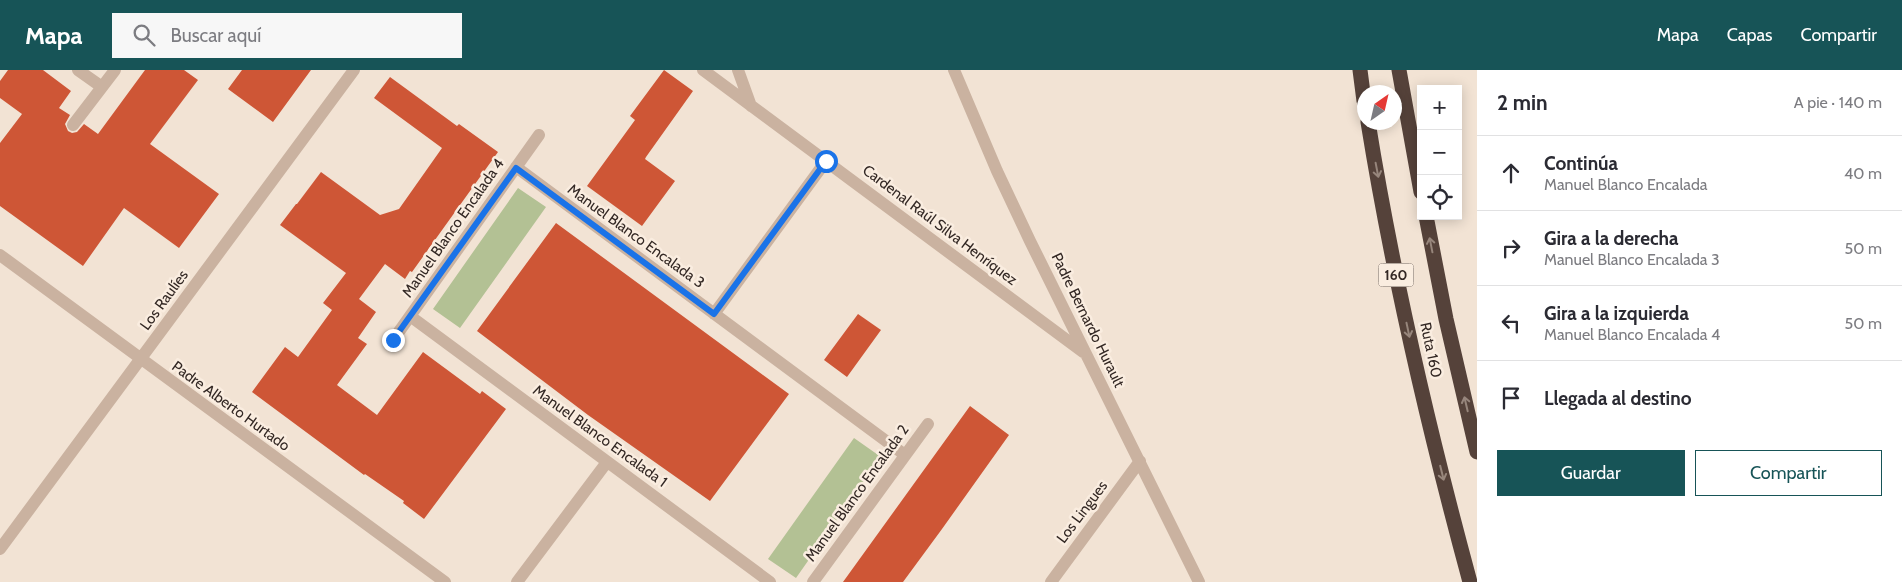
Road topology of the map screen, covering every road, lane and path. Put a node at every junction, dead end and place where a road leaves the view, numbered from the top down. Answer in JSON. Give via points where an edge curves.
{"nodes":[{"id":1,"x":78,"y":70,"type":"edge"},
{"id":2,"x":114,"y":70,"type":"edge"},
{"id":3,"x":354,"y":70,"type":"edge"},
{"id":4,"x":703,"y":70,"type":"edge"},
{"id":5,"x":738,"y":70,"type":"edge"},
{"id":6,"x":954,"y":70,"type":"edge"},
{"id":7,"x":1360,"y":70,"type":"edge"},
{"id":8,"x":1399,"y":70,"type":"edge"},
{"id":9,"x":1362,"y":85,"type":"edge"},
{"id":10,"x":102,"y":87,"type":"junction"},
{"id":11,"x":751,"y":106,"type":"junction"},
{"id":12,"x":73,"y":125,"type":"dead end"},
{"id":13,"x":1369,"y":130,"type":"edge"},
{"id":14,"x":539,"y":135,"type":"dead end"},
{"id":15,"x":826,"y":161,"type":"junction"},
{"id":16,"x":516,"y":168,"type":"junction"},
{"id":17,"x":1418,"y":175,"type":"edge"},
{"id":18,"x":1427,"y":220,"type":"edge"},
{"id":19,"x":0,"y":255,"type":"edge"},
{"id":20,"x":714,"y":314,"type":"junction"},
{"id":21,"x":410,"y":316,"type":"junction"},
{"id":22,"x":393,"y":340,"type":"dead end"},
{"id":23,"x":1086,"y":353,"type":"junction"},
{"id":24,"x":140,"y":359,"type":"junction"},
{"id":25,"x":928,"y":424,"type":"dead end"},
{"id":26,"x":1477,"y":452,"type":"edge"},
{"id":27,"x":905,"y":455,"type":"junction"},
{"id":28,"x":1140,"y":461,"type":"junction"},
{"id":29,"x":607,"y":462,"type":"junction"},
{"id":30,"x":0,"y":548,"type":"edge"},
{"id":31,"x":445,"y":582,"type":"edge"},
{"id":32,"x":517,"y":582,"type":"edge"},
{"id":33,"x":770,"y":582,"type":"edge"},
{"id":34,"x":813,"y":582,"type":"edge"},
{"id":35,"x":1051,"y":582,"type":"edge"},
{"id":36,"x":1199,"y":582,"type":"edge"},
{"id":37,"x":1470,"y":582,"type":"edge"}],
"edges":[{"from":1,"to":10,"type":"street"},
{"from":2,"to":10,"type":"street"},
{"from":3,"to":24,"type":"street","name":"Los Raulíes"},
{"from":4,"to":11,"type":"street","name":"Cardenal Raúl Silva Henríquez"},
{"from":5,"to":11,"type":"street"},
{"from":6,"to":23,"type":"street","name":"Padre Bernardo Hurault","via":[[997,171]]},
{"from":7,"to":9,"type":"highway"},
{"from":8,"to":17,"type":"highway"},
{"from":10,"to":12,"type":"street"},
{"from":11,"to":15,"type":"street","name":"Cardenal Raúl Silva Henríquez"},
{"from":13,"to":37,"type":"highway","name":"Ruta 160","number":"160","one_way":true,"via":[[1397,279]]},
{"from":14,"to":16,"type":"street","name":"Manuel Blanco Encalada 4"},
{"from":15,"to":20,"type":"street"},
{"from":15,"to":23,"type":"street","name":"Cardenal Raúl Silva Henríquez"},
{"from":16,"to":20,"type":"street","name":"Manuel Blanco Encalada 3"},
{"from":16,"to":21,"type":"street","name":"Manuel Blanco Encalada 4"},
{"from":26,"to":18,"type":"highway","name":"Ruta 160","number":"160","one_way":true},
{"from":19,"to":24,"type":"street","name":"Padre Alberto Hurtado"},
{"from":20,"to":27,"type":"street","name":"Manuel Blanco Encalada 3"},
{"from":21,"to":22,"type":"street","name":"Manuel Blanco Encalada 4"},
{"from":21,"to":29,"type":"street","name":"Manuel Blanco Encalada 1"},
{"from":23,"to":28,"type":"street","name":"Padre Bernardo Hurault"},
{"from":24,"to":30,"type":"street","name":"Los Raulíes"},
{"from":24,"to":31,"type":"street","name":"Padre Alberto Hurtado"},
{"from":25,"to":27,"type":"street","name":"Manuel Blanco Encalada 2"},
{"from":27,"to":34,"type":"street","name":"Manuel Blanco Encalada 2"},
{"from":28,"to":35,"type":"street","name":"Los Lingues"},
{"from":28,"to":36,"type":"street","name":"Padre Bernardo Hurault"},
{"from":29,"to":32,"type":"street"},
{"from":29,"to":33,"type":"street","name":"Manuel Blanco Encalada 1"}]}
